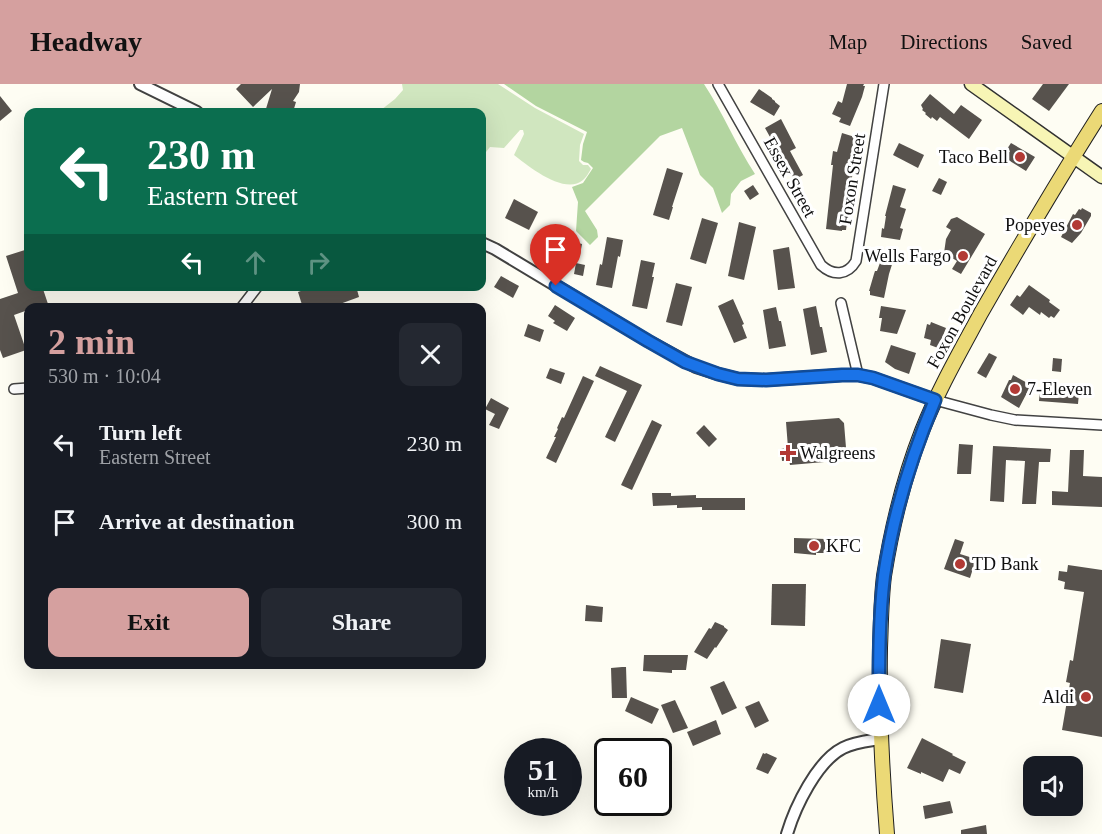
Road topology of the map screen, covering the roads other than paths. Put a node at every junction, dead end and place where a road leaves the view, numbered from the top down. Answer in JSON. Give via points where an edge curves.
{"nodes":[{"id":1,"x":140,"y":84,"type":"edge"},
{"id":2,"x":718,"y":84,"type":"edge"},
{"id":3,"x":884,"y":84,"type":"edge"},
{"id":4,"x":971,"y":84,"type":"edge"},
{"id":5,"x":189,"y":108,"type":"edge"},
{"id":6,"x":1102,"y":111,"type":"edge"},
{"id":7,"x":1073,"y":156,"type":"junction"},
{"id":8,"x":1102,"y":177,"type":"edge"},
{"id":9,"x":486,"y":245,"type":"edge"},
{"id":10,"x":843,"y":272,"type":"joint"},
{"id":11,"x":254,"y":291,"type":"edge"},
{"id":12,"x":245,"y":303,"type":"edge"},
{"id":13,"x":841,"y":303,"type":"dead end"},
{"id":14,"x":858,"y":375,"type":"junction"},
{"id":15,"x":24,"y":388,"type":"edge"},
{"id":16,"x":14,"y":389,"type":"dead end"},
{"id":17,"x":935,"y":400,"type":"junction"},
{"id":18,"x":1102,"y":425,"type":"edge"},
{"id":19,"x":880,"y":739,"type":"junction"},
{"id":20,"x":787,"y":834,"type":"edge"},
{"id":21,"x":887,"y":834,"type":"edge"}],
"edges":[{"from":1,"to":5,"type":"street"},
{"from":2,"to":10,"type":"street","name":"Essex Street","via":[[821,266],[834,273]]},
{"from":3,"to":10,"type":"street","name":"Foxon Street","via":[[856,261]]},
{"from":4,"to":7,"type":"main road"},
{"from":6,"to":7,"type":"main road","name":"Foxon Boulevard"},
{"from":7,"to":8,"type":"main road"},
{"from":7,"to":17,"type":"main road","name":"Foxon Boulevard"},
{"from":9,"to":14,"type":"street","via":[[696,367],[738,379]]},
{"from":11,"to":12,"type":"street"},
{"from":13,"to":14,"type":"street"},
{"from":14,"to":17,"type":"street"},
{"from":15,"to":16,"type":"street"},
{"from":17,"to":18,"type":"street","via":[[1015,420]]},
{"from":17,"to":19,"type":"main road","name":"Foxon Boulevard","via":[[903,490],[888,552],[881,606]]},
{"from":19,"to":20,"type":"street","via":[[842,749],[819,770]]},
{"from":19,"to":21,"type":"main road","name":"Foxon Boulevard"}]}
